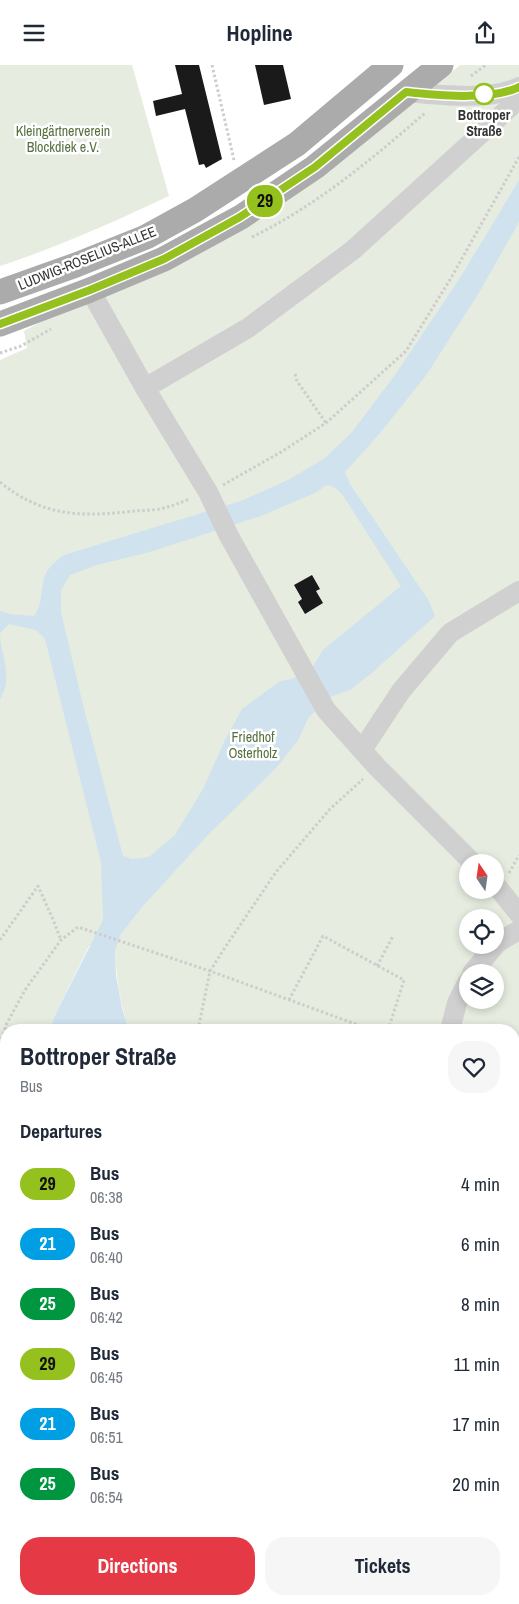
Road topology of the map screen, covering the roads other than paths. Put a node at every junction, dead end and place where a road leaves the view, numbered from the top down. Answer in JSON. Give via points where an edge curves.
{"nodes":[{"id":1,"x":391,"y":65,"type":"edge"},
{"id":2,"x":441,"y":65,"type":"edge"},
{"id":3,"x":519,"y":87,"type":"edge"},
{"id":4,"x":406,"y":92,"type":"junction"},
{"id":5,"x":519,"y":99,"type":"edge"},
{"id":6,"x":90,"y":290,"type":"junction"},
{"id":7,"x":0,"y":292,"type":"edge"},
{"id":8,"x":0,"y":324,"type":"edge"},
{"id":9,"x":145,"y":388,"type":"junction"},
{"id":10,"x":519,"y":591,"type":"edge"},
{"id":11,"x":362,"y":750,"type":"junction"},
{"id":12,"x":464,"y":854,"type":"edge"},
{"id":13,"x":504,"y":895,"type":"edge"},
{"id":14,"x":519,"y":914,"type":"edge"},
{"id":15,"x":519,"y":929,"type":"edge"},
{"id":16,"x":480,"y":964,"type":"edge"},
{"id":17,"x":459,"y":999,"type":"edge"},
{"id":18,"x":452,"y":1024,"type":"edge"}],
"edges":[{"from":1,"to":7,"type":"main road","name":"LUDWIG-ROSELIUS-ALLEE","via":[[297,144],[195,210],[146,237]]},
{"from":2,"to":4,"type":"main road"},
{"from":3,"to":4,"type":"lane","via":[[484,95]]},
{"from":4,"to":6,"type":"main road","via":[[315,167],[240,217],[164,259]]},
{"from":5,"to":9,"type":"lane","via":[[353,250],[248,329]]},
{"from":6,"to":8,"type":"main road"},
{"from":6,"to":9,"type":"lane"},
{"from":9,"to":11,"type":"lane","via":[[211,499],[326,710]]},
{"from":10,"to":11,"type":"lane","via":[[450,633],[401,691]]},
{"from":11,"to":12,"type":"lane"},
{"from":13,"to":14,"type":"lane"},
{"from":15,"to":16,"type":"lane","via":[[497,943]]},
{"from":17,"to":18,"type":"lane"}]}
